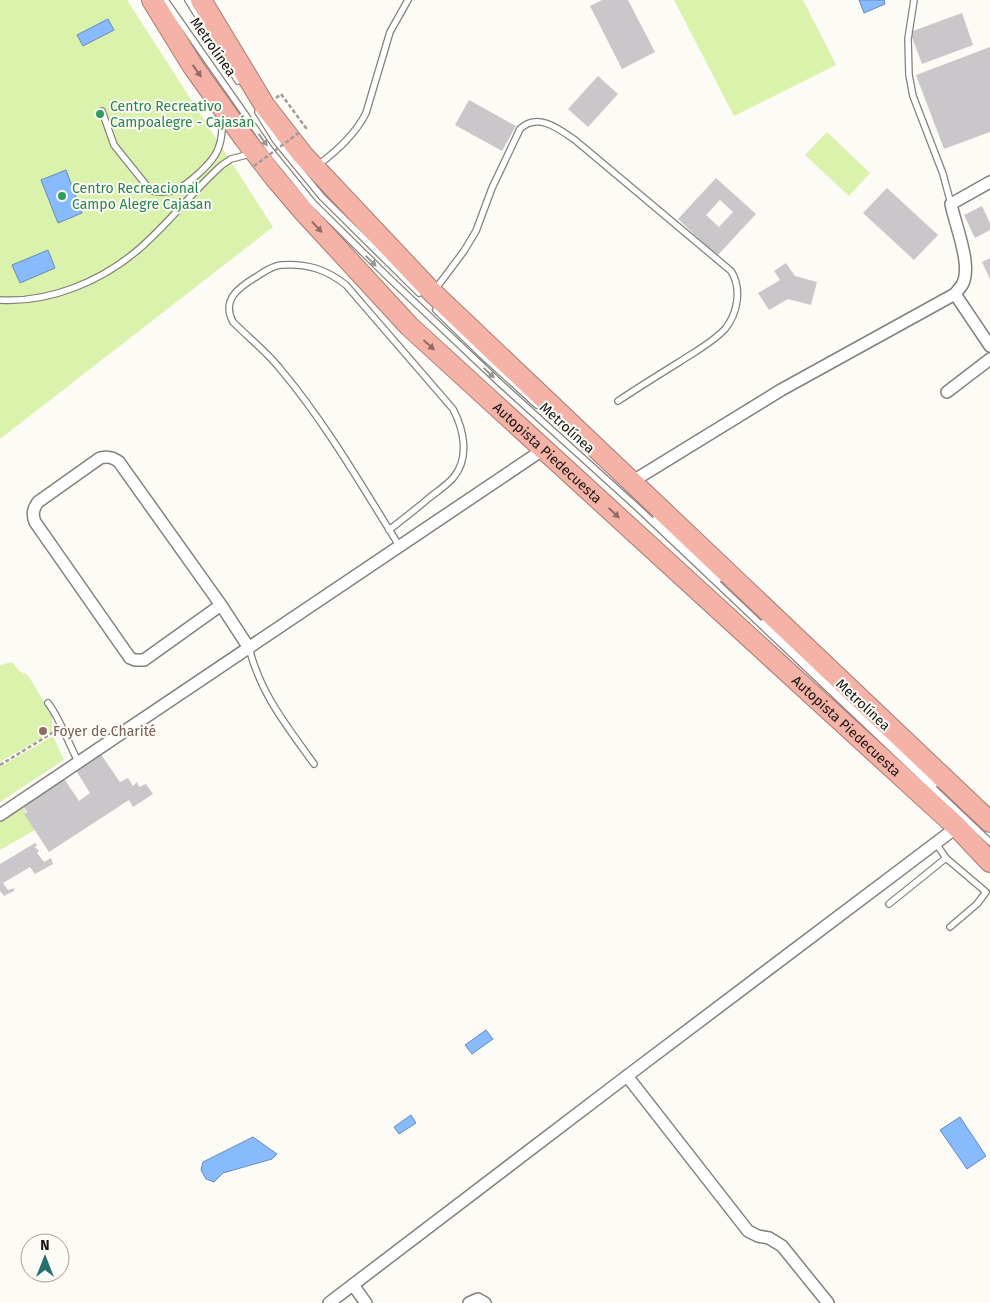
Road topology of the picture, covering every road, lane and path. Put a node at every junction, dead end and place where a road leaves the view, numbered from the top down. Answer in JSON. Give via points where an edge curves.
{"nodes":[{"id":1,"x":152,"y":0,"type":"edge"},
{"id":2,"x":165,"y":0,"type":"edge"},
{"id":3,"x":188,"y":0,"type":"edge"},
{"id":4,"x":201,"y":0,"type":"edge"},
{"id":5,"x":408,"y":0,"type":"edge"},
{"id":6,"x":914,"y":0,"type":"edge"},
{"id":7,"x":240,"y":84,"type":"dead end"},
{"id":8,"x":256,"y":108,"type":"dead end"},
{"id":9,"x":224,"y":110,"type":"junction"},
{"id":10,"x":102,"y":111,"type":"dead end"},
{"id":11,"x":300,"y":132,"type":"dead end"},
{"id":12,"x":255,"y":159,"type":"junction"},
{"id":13,"x":314,"y":168,"type":"junction"},
{"id":14,"x":990,"y":182,"type":"edge"},
{"id":15,"x":951,"y":204,"type":"junction"},
{"id":16,"x":955,"y":294,"type":"junction"},
{"id":17,"x":0,"y":300,"type":"edge"},
{"id":18,"x":431,"y":300,"type":"junction"},
{"id":19,"x":990,"y":346,"type":"edge"},
{"id":20,"x":990,"y":359,"type":"edge"},
{"id":21,"x":947,"y":392,"type":"dead end"},
{"id":22,"x":618,"y":401,"type":"dead end"},
{"id":23,"x":540,"y":408,"type":"dead end"},
{"id":24,"x":544,"y":449,"type":"junction"},
{"id":25,"x":612,"y":474,"type":"dead end"},
{"id":26,"x":633,"y":481,"type":"junction"},
{"id":27,"x":389,"y":530,"type":"junction"},
{"id":28,"x":400,"y":547,"type":"junction"},
{"id":29,"x":221,"y":605,"type":"junction"},
{"id":30,"x":249,"y":648,"type":"junction"},
{"id":31,"x":48,"y":703,"type":"dead end"},
{"id":32,"x":61,"y":726,"type":"junction"},
{"id":33,"x":78,"y":763,"type":"junction"},
{"id":34,"x":314,"y":764,"type":"dead end"},
{"id":35,"x":0,"y":765,"type":"edge"},
{"id":36,"x":0,"y":815,"type":"edge"},
{"id":37,"x":990,"y":822,"type":"edge"},
{"id":38,"x":957,"y":827,"type":"junction"},
{"id":39,"x":990,"y":840,"type":"edge"},
{"id":40,"x":935,"y":842,"type":"junction"},
{"id":41,"x":946,"y":858,"type":"junction"},
{"id":42,"x":990,"y":862,"type":"edge"},
{"id":43,"x":988,"y":894,"type":"edge"},
{"id":44,"x":890,"y":904,"type":"dead end"},
{"id":45,"x":950,"y":927,"type":"dead end"},
{"id":46,"x":627,"y":1076,"type":"junction"},
{"id":47,"x":353,"y":1285,"type":"junction"},
{"id":48,"x":331,"y":1302,"type":"edge"},
{"id":49,"x":366,"y":1303,"type":"edge"},
{"id":50,"x":469,"y":1303,"type":"edge"},
{"id":51,"x":485,"y":1303,"type":"edge"},
{"id":52,"x":828,"y":1303,"type":"edge"}],
"edges":[{"from":1,"to":9,"type":"highway","name":"Autopista Piedecuesta","one_way":true},
{"from":2,"to":39,"type":"lane","name":"Metrolínea","one_way":true,"via":[[270,150],[313,203],[501,384],[638,508]]},
{"from":3,"to":7,"type":"lane","name":"Metrolínea"},
{"from":4,"to":13,"type":"highway","name":"Autopista Piedecuesta","via":[[265,106]]},
{"from":5,"to":13,"type":"lane","via":[[390,32],[362,122],[332,155]]},
{"from":6,"to":15,"type":"lane","via":[[908,39],[909,75],[913,96]]},
{"from":8,"to":18,"type":"lane","name":"Metrolínea","via":[[276,141],[322,197]]},
{"from":9,"to":10,"type":"lane","via":[[215,155],[182,187],[164,193],[151,191],[114,145]]},
{"from":9,"to":12,"type":"highway","name":"Autopista Piedecuesta"},
{"from":11,"to":12,"type":"path","bridge":true},
{"from":12,"to":17,"type":"lane","via":[[231,159],[222,165],[141,248],[110,270],[44,298]]},
{"from":12,"to":24,"type":"highway","name":"Autopista Piedecuesta","one_way":true,"via":[[409,326]]},
{"from":13,"to":18,"type":"highway","name":"Autopista Piedecuesta"},
{"from":14,"to":15,"type":"street"},
{"from":15,"to":16,"type":"street","via":[[966,273]]},
{"from":16,"to":19,"type":"street"},
{"from":16,"to":26,"type":"street","via":[[781,390]]},
{"from":18,"to":22,"type":"lane","via":[[476,231],[520,129],[533,122],[554,125],[736,278],[737,298],[725,328],[709,343]]},
{"from":18,"to":23,"type":"lane","name":"Metrolínea","via":[[482,355]]},
{"from":18,"to":26,"type":"highway","name":"Autopista Piedecuesta"},
{"from":20,"to":21,"type":"street"},
{"from":24,"to":28,"type":"street"},
{"from":24,"to":38,"type":"highway","name":"Autopista Piedecuesta","one_way":true},
{"from":25,"to":39,"type":"lane","name":"Metrolínea"},
{"from":26,"to":37,"type":"highway","name":"Autopista Piedecuesta"},
{"from":27,"to":27,"type":"lane","via":[[453,478],[462,461],[464,435],[461,423],[453,409],[335,276],[302,265],[272,267],[241,286],[232,297],[229,315],[290,381]]},
{"from":27,"to":28,"type":"lane"},
{"from":28,"to":30,"type":"street"},
{"from":29,"to":29,"type":"street","via":[[115,459],[100,458],[38,502],[33,509],[35,522],[130,658],[144,660]]},
{"from":29,"to":30,"type":"street"},
{"from":30,"to":33,"type":"street"},
{"from":30,"to":34,"type":"lane","via":[[260,684],[270,702]]},
{"from":31,"to":32,"type":"lane"},
{"from":32,"to":33,"type":"lane"},
{"from":32,"to":35,"type":"path"},
{"from":33,"to":36,"type":"street"},
{"from":38,"to":40,"type":"street"},
{"from":38,"to":42,"type":"highway","name":"Autopista Piedecuesta"},
{"from":40,"to":41,"type":"lane"},
{"from":40,"to":46,"type":"street"},
{"from":41,"to":43,"type":"lane"},
{"from":41,"to":44,"type":"lane"},
{"from":43,"to":45,"type":"lane"},
{"from":46,"to":47,"type":"street"},
{"from":46,"to":52,"type":"street","via":[[748,1231],[782,1246]]},
{"from":47,"to":48,"type":"street"},
{"from":47,"to":49,"type":"street"},
{"from":50,"to":51,"type":"street","via":[[478,1299]]}]}
